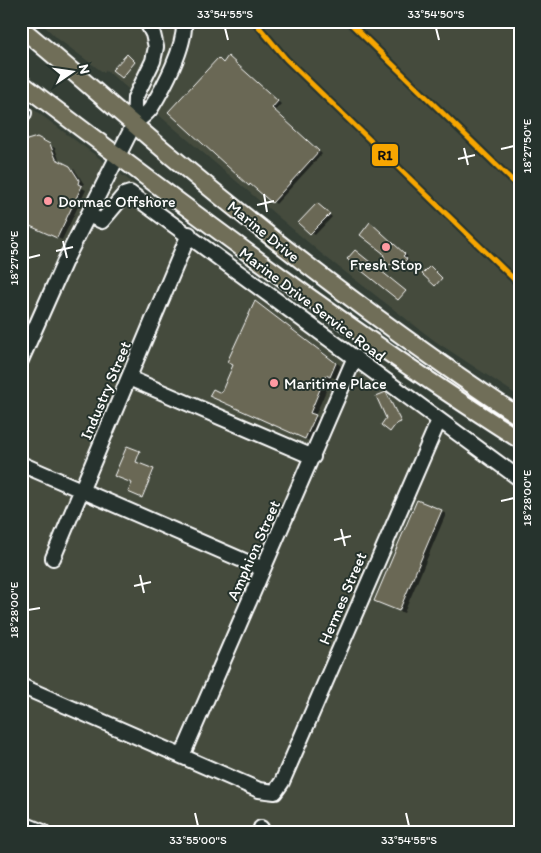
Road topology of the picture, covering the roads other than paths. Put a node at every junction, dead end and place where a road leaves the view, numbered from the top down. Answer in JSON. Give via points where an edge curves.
{"nodes":[{"id":1,"x":146,"y":21,"type":"edge"},
{"id":2,"x":173,"y":21,"type":"edge"},
{"id":3,"x":184,"y":21,"type":"edge"},
{"id":4,"x":21,"y":28,"type":"edge"},
{"id":5,"x":176,"y":59,"type":"junction"},
{"id":6,"x":21,"y":83,"type":"edge"},
{"id":7,"x":134,"y":124,"type":"junction"},
{"id":8,"x":117,"y":155,"type":"junction"},
{"id":9,"x":88,"y":215,"type":"junction"},
{"id":10,"x":189,"y":234,"type":"junction"},
{"id":11,"x":355,"y":358,"type":"junction"},
{"id":12,"x":21,"y":360,"type":"edge"},
{"id":13,"x":129,"y":378,"type":"junction"},
{"id":14,"x":520,"y":417,"type":"edge"},
{"id":15,"x":439,"y":420,"type":"junction"},
{"id":16,"x":520,"y":440,"type":"edge"},
{"id":17,"x":313,"y":457,"type":"junction"},
{"id":18,"x":21,"y":464,"type":"edge"},
{"id":19,"x":520,"y":479,"type":"edge"},
{"id":20,"x":82,"y":490,"type":"junction"},
{"id":21,"x":53,"y":558,"type":"dead end"},
{"id":22,"x":263,"y":569,"type":"junction"},
{"id":23,"x":21,"y":686,"type":"edge"},
{"id":24,"x":182,"y":756,"type":"junction"},
{"id":25,"x":21,"y":823,"type":"edge"},
{"id":26,"x":43,"y":832,"type":"edge"}],
"edges":[{"from":1,"to":7,"type":"street","via":[[155,42],[155,54],[135,98]]},
{"from":2,"to":5,"type":"street"},
{"from":3,"to":5,"type":"street"},
{"from":4,"to":7,"type":"main road","name":"Marine Drive"},
{"from":5,"to":7,"type":"street","via":[[150,110]]},
{"from":6,"to":8,"type":"main road","name":"Marine Drive"},
{"from":7,"to":8,"type":"street"},
{"from":7,"to":14,"type":"main road","name":"Marine Drive","via":[[285,248],[407,340]]},
{"from":8,"to":9,"type":"street"},
{"from":8,"to":16,"type":"main road","name":"Marine Drive","via":[[288,282],[462,404]]},
{"from":9,"to":10,"type":"street","name":"Marine Drive Service Road","via":[[102,221],[124,195],[130,193]]},
{"from":9,"to":12,"type":"street"},
{"from":10,"to":11,"type":"street","name":"Marine Drive Service Road"},
{"from":10,"to":13,"type":"street","name":"Industry Street"},
{"from":11,"to":15,"type":"street","name":"Marine Drive Service Road"},
{"from":11,"to":17,"type":"street","name":"Amphion Street"},
{"from":13,"to":17,"type":"street"},
{"from":13,"to":20,"type":"street","name":"Industry Street"},
{"from":15,"to":19,"type":"street","name":"Marine Drive Service Road"},
{"from":15,"to":24,"type":"street","name":"Hermes Street","via":[[277,790],[267,793]]},
{"from":17,"to":22,"type":"street","name":"Amphion Street"},
{"from":18,"to":20,"type":"street"},
{"from":20,"to":21,"type":"street","name":"Industry Street"},
{"from":20,"to":22,"type":"street"},
{"from":22,"to":24,"type":"street","name":"Amphion Street"},
{"from":23,"to":24,"type":"street"},
{"from":25,"to":26,"type":"street"}]}
